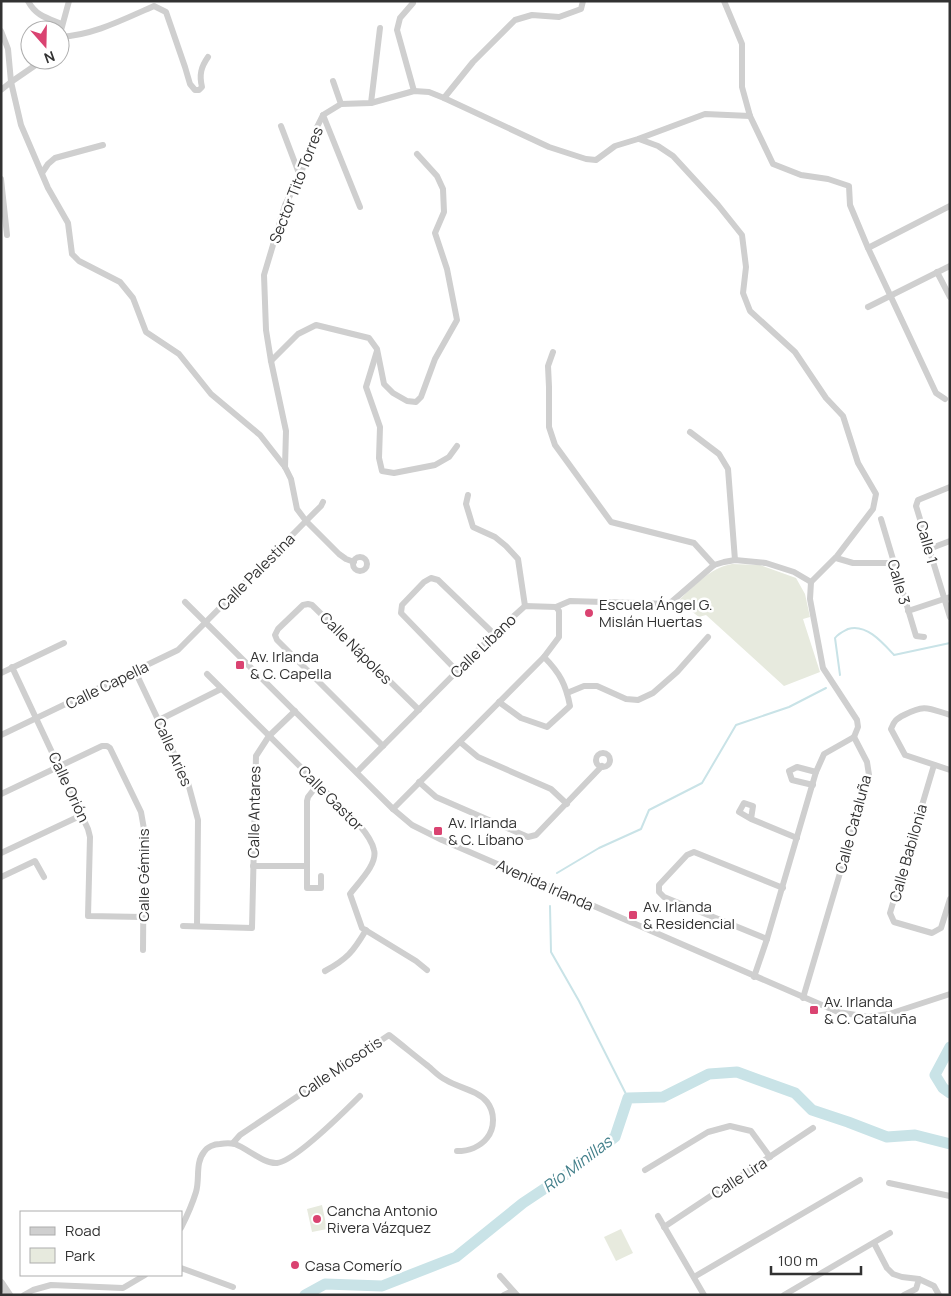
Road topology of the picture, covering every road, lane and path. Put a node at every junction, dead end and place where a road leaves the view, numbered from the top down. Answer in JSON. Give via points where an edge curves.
{"nodes":[{"id":1,"x":28,"y":1,"type":"edge"},
{"id":2,"x":69,"y":1,"type":"edge"},
{"id":3,"x":584,"y":1,"type":"edge"},
{"id":4,"x":724,"y":1,"type":"edge"},
{"id":5,"x":413,"y":3,"type":"dead end"},
{"id":6,"x":52,"y":20,"type":"edge"},
{"id":7,"x":63,"y":20,"type":"edge"},
{"id":8,"x":380,"y":28,"type":"dead end"},
{"id":9,"x":1,"y":31,"type":"edge"},
{"id":10,"x":70,"y":36,"type":"edge"},
{"id":11,"x":208,"y":57,"type":"dead end"},
{"id":12,"x":28,"y":70,"type":"edge"},
{"id":13,"x":333,"y":81,"type":"dead end"},
{"id":14,"x":11,"y":82,"type":"junction"},
{"id":15,"x":1,"y":90,"type":"edge"},
{"id":16,"x":414,"y":91,"type":"junction"},
{"id":17,"x":444,"y":98,"type":"junction"},
{"id":18,"x":372,"y":103,"type":"junction"},
{"id":19,"x":342,"y":104,"type":"junction"},
{"id":20,"x":324,"y":115,"type":"junction"},
{"id":21,"x":750,"y":116,"type":"junction"},
{"id":22,"x":281,"y":126,"type":"dead end"},
{"id":23,"x":638,"y":139,"type":"junction"},
{"id":24,"x":104,"y":145,"type":"dead end"},
{"id":25,"x":417,"y":154,"type":"dead end"},
{"id":26,"x":42,"y":172,"type":"junction"},
{"id":27,"x":300,"y":176,"type":"junction"},
{"id":28,"x":1,"y":179,"type":"edge"},
{"id":29,"x":950,"y":206,"type":"edge"},
{"id":30,"x":360,"y":207,"type":"dead end"},
{"id":31,"x":7,"y":235,"type":"dead end"},
{"id":32,"x":868,"y":248,"type":"junction"},
{"id":33,"x":950,"y":266,"type":"edge"},
{"id":34,"x":937,"y":272,"type":"junction"},
{"id":35,"x":890,"y":296,"type":"junction"},
{"id":36,"x":950,"y":297,"type":"edge"},
{"id":37,"x":868,"y":307,"type":"dead end"},
{"id":38,"x":377,"y":349,"type":"junction"},
{"id":39,"x":553,"y":352,"type":"dead end"},
{"id":40,"x":270,"y":361,"type":"junction"},
{"id":41,"x":945,"y":399,"type":"dead end"},
{"id":42,"x":690,"y":432,"type":"dead end"},
{"id":43,"x":457,"y":446,"type":"dead end"},
{"id":44,"x":286,"y":467,"type":"junction"},
{"id":45,"x":950,"y":487,"type":"edge"},
{"id":46,"x":468,"y":495,"type":"dead end"},
{"id":47,"x":323,"y":502,"type":"dead end"},
{"id":48,"x":880,"y":519,"type":"dead end"},
{"id":49,"x":306,"y":521,"type":"junction"},
{"id":50,"x":950,"y":541,"type":"edge"},
{"id":51,"x":929,"y":549,"type":"junction"},
{"id":52,"x":836,"y":558,"type":"junction"},
{"id":53,"x":735,"y":560,"type":"junction"},
{"id":54,"x":354,"y":562,"type":"dead end"},
{"id":55,"x":893,"y":563,"type":"junction"},
{"id":56,"x":714,"y":564,"type":"junction"},
{"id":57,"x":811,"y":582,"type":"junction"},
{"id":58,"x":947,"y":598,"type":"edge"},
{"id":59,"x":185,"y":602,"type":"dead end"},
{"id":60,"x":524,"y":606,"type":"junction"},
{"id":61,"x":556,"y":607,"type":"junction"},
{"id":62,"x":908,"y":611,"type":"junction"},
{"id":63,"x":950,"y":618,"type":"edge"},
{"id":64,"x":206,"y":623,"type":"junction"},
{"id":65,"x":494,"y":634,"type":"junction"},
{"id":66,"x":708,"y":637,"type":"dead end"},
{"id":67,"x":924,"y":637,"type":"dead end"},
{"id":68,"x":64,"y":643,"type":"dead end"},
{"id":69,"x":544,"y":657,"type":"junction"},
{"id":70,"x":12,"y":667,"type":"junction"},
{"id":71,"x":458,"y":671,"type":"junction"},
{"id":72,"x":135,"y":672,"type":"junction"},
{"id":73,"x":1,"y":673,"type":"edge"},
{"id":74,"x":207,"y":674,"type":"dead end"},
{"id":75,"x":221,"y":689,"type":"junction"},
{"id":76,"x":568,"y":692,"type":"junction"},
{"id":77,"x":499,"y":702,"type":"junction"},
{"id":78,"x":419,"y":710,"type":"junction"},
{"id":79,"x":295,"y":711,"type":"junction"},
{"id":80,"x":950,"y":715,"type":"edge"},
{"id":81,"x":36,"y":718,"type":"junction"},
{"id":82,"x":159,"y":720,"type":"junction"},
{"id":83,"x":1,"y":735,"type":"edge"},
{"id":84,"x":269,"y":736,"type":"junction"},
{"id":85,"x":854,"y":737,"type":"junction"},
{"id":86,"x":460,"y":742,"type":"junction"},
{"id":87,"x":383,"y":746,"type":"junction"},
{"id":88,"x":934,"y":765,"type":"junction"},
{"id":89,"x":59,"y":766,"type":"junction"},
{"id":90,"x":602,"y":766,"type":"dead end"},
{"id":91,"x":950,"y":770,"type":"edge"},
{"id":92,"x":357,"y":772,"type":"junction"},
{"id":93,"x":816,"y":772,"type":"junction"},
{"id":94,"x":419,"y":782,"type":"junction"},
{"id":95,"x":318,"y":784,"type":"junction"},
{"id":96,"x":813,"y":785,"type":"junction"},
{"id":97,"x":1,"y":794,"type":"edge"},
{"id":98,"x":567,"y":804,"type":"junction"},
{"id":99,"x":393,"y":808,"type":"junction"},
{"id":100,"x":82,"y":815,"type":"junction"},
{"id":101,"x":751,"y":819,"type":"dead end"},
{"id":102,"x":797,"y":838,"type":"junction"},
{"id":103,"x":1,"y":854,"type":"edge"},
{"id":104,"x":253,"y":866,"type":"junction"},
{"id":105,"x":306,"y":866,"type":"junction"},
{"id":106,"x":2,"y":874,"type":"edge"},
{"id":107,"x":321,"y":876,"type":"dead end"},
{"id":108,"x":44,"y":877,"type":"dead end"},
{"id":109,"x":782,"y":888,"type":"junction"},
{"id":110,"x":950,"y":899,"type":"edge"},
{"id":111,"x":143,"y":917,"type":"junction"},
{"id":112,"x":183,"y":926,"type":"dead end"},
{"id":113,"x":197,"y":926,"type":"junction"},
{"id":114,"x":366,"y":930,"type":"junction"},
{"id":115,"x":767,"y":939,"type":"junction"},
{"id":116,"x":143,"y":950,"type":"dead end"},
{"id":117,"x":427,"y":970,"type":"dead end"},
{"id":118,"x":325,"y":971,"type":"dead end"},
{"id":119,"x":754,"y":976,"type":"junction"},
{"id":120,"x":950,"y":994,"type":"edge"},
{"id":121,"x":803,"y":998,"type":"junction"},
{"id":122,"x":360,"y":1096,"type":"dead end"},
{"id":123,"x":813,"y":1128,"type":"dead end"},
{"id":124,"x":234,"y":1143,"type":"junction"},
{"id":125,"x":456,"y":1151,"type":"dead end"},
{"id":126,"x":770,"y":1157,"type":"junction"},
{"id":127,"x":645,"y":1170,"type":"dead end"},
{"id":128,"x":860,"y":1180,"type":"dead end"},
{"id":129,"x":889,"y":1183,"type":"dead end"},
{"id":130,"x":950,"y":1196,"type":"edge"},
{"id":131,"x":658,"y":1216,"type":"dead end"},
{"id":132,"x":182,"y":1226,"type":"edge"},
{"id":133,"x":664,"y":1227,"type":"junction"},
{"id":134,"x":890,"y":1234,"type":"dead end"},
{"id":135,"x":874,"y":1243,"type":"junction"},
{"id":136,"x":182,"y":1268,"type":"edge"},
{"id":137,"x":143,"y":1276,"type":"edge"},
{"id":138,"x":500,"y":1276,"type":"dead end"},
{"id":139,"x":694,"y":1277,"type":"junction"},
{"id":140,"x":919,"y":1279,"type":"junction"},
{"id":141,"x":1,"y":1283,"type":"edge"},
{"id":142,"x":233,"y":1287,"type":"dead end"},
{"id":143,"x":514,"y":1293,"type":"edge"},
{"id":144,"x":9,"y":1295,"type":"edge"},
{"id":145,"x":24,"y":1295,"type":"edge"},
{"id":146,"x":504,"y":1295,"type":"edge"},
{"id":147,"x":704,"y":1295,"type":"edge"},
{"id":148,"x":784,"y":1295,"type":"edge"},
{"id":149,"x":904,"y":1295,"type":"edge"},
{"id":150,"x":939,"y":1295,"type":"edge"}],
"edges":[{"from":1,"to":6,"type":"street","via":[[32,9]]},
{"from":2,"to":7,"type":"street"},
{"from":3,"to":17,"type":"street","via":[[581,10],[559,17],[532,15],[514,20]]},
{"from":4,"to":21,"type":"street","via":[[742,44],[742,87]]},
{"from":5,"to":16,"type":"street","via":[[400,18],[397,30]]},
{"from":8,"to":18,"type":"street"},
{"from":9,"to":14,"type":"street","via":[[8,49]]},
{"from":10,"to":11,"type":"street","via":[[110,26],[154,6],[166,12],[190,84],[195,90],[202,87],[200,73]]},
{"from":12,"to":14,"type":"street"},
{"from":13,"to":19,"type":"street"},
{"from":14,"to":15,"type":"street"},
{"from":14,"to":26,"type":"street","via":[[21,125]]},
{"from":16,"to":17,"type":"street","name":"Sector Tito Torres"},
{"from":16,"to":18,"type":"street","name":"Sector Tito Torres"},
{"from":17,"to":23,"type":"street","name":"Sector Tito Torres","via":[[549,147],[586,159],[596,160],[615,146]]},
{"from":18,"to":19,"type":"street","name":"Sector Tito Torres"},
{"from":19,"to":20,"type":"street","name":"Sector Tito Torres"},
{"from":20,"to":27,"type":"street","name":"Sector Tito Torres"},
{"from":20,"to":30,"type":"street"},
{"from":21,"to":23,"type":"street","name":"Sector Tito Torres","via":[[705,114]]},
{"from":21,"to":32,"type":"street","via":[[773,164],[801,175],[849,186],[850,205]]},
{"from":22,"to":27,"type":"street"},
{"from":23,"to":52,"type":"street","via":[[673,156],[742,235],[746,267],[743,293],[750,311],[795,352],[826,398],[843,416],[858,463],[876,494],[873,509]]},
{"from":24,"to":26,"type":"street","via":[[55,158]]},
{"from":25,"to":38,"type":"street","via":[[443,189],[444,212],[435,234],[457,320],[416,402],[392,394],[384,384]]},
{"from":26,"to":44,"type":"street","via":[[68,223],[72,254],[79,261],[120,282],[133,298],[146,332],[179,354],[211,394],[260,435]]},
{"from":27,"to":40,"type":"street","name":"Sector Tito Torres","via":[[285,205],[264,274]]},
{"from":28,"to":31,"type":"street"},
{"from":29,"to":32,"type":"street"},
{"from":32,"to":35,"type":"street"},
{"from":33,"to":34,"type":"street"},
{"from":34,"to":35,"type":"street"},
{"from":34,"to":36,"type":"street"},
{"from":35,"to":37,"type":"street"},
{"from":35,"to":41,"type":"street","via":[[936,393]]},
{"from":38,"to":40,"type":"street","via":[[369,338],[316,325],[298,334]]},
{"from":38,"to":43,"type":"street","via":[[366,386],[380,427],[382,471],[394,473],[435,464],[449,457]]},
{"from":39,"to":56,"type":"street","via":[[548,366],[549,427],[555,445],[611,522],[694,544]]},
{"from":40,"to":44,"type":"street","name":"Sector Tito Torres","via":[[286,431]]},
{"from":42,"to":53,"type":"street","via":[[719,454],[728,469]]},
{"from":44,"to":49,"type":"street","via":[[297,509]]},
{"from":45,"to":51,"type":"street","name":"Calle 1","via":[[918,500],[916,506]]},
{"from":46,"to":60,"type":"street","via":[[466,504],[473,527],[495,537],[518,559]]},
{"from":47,"to":49,"type":"street","name":"Calle Palestina"},
{"from":48,"to":55,"type":"street","name":"Calle 3"},
{"from":49,"to":54,"type":"street","via":[[339,554]]},
{"from":49,"to":64,"type":"street","name":"Calle Palestina"},
{"from":50,"to":51,"type":"street"},
{"from":51,"to":58,"type":"street","name":"Calle 1"},
{"from":52,"to":55,"type":"street","via":[[853,563]]},
{"from":52,"to":57,"type":"street"},
{"from":53,"to":56,"type":"street"},
{"from":53,"to":57,"type":"street","via":[[766,563],[794,572]]},
{"from":55,"to":62,"type":"street","name":"Calle 3"},
{"from":56,"to":61,"type":"street","name":"Calle Líbano","via":[[669,604],[570,601]]},
{"from":57,"to":85,"type":"street","via":[[810,599],[823,668],[857,720]]},
{"from":58,"to":62,"type":"street"},
{"from":58,"to":63,"type":"street","name":"Calle 1"},
{"from":59,"to":64,"type":"street","name":"Avenida Irlanda"},
{"from":60,"to":61,"type":"street","name":"Calle Líbano"},
{"from":60,"to":65,"type":"street","name":"Calle Líbano"},
{"from":61,"to":69,"type":"street","via":[[560,611],[558,637]]},
{"from":62,"to":67,"type":"street","name":"Calle 3","via":[[916,636]]},
{"from":64,"to":72,"type":"street","name":"Calle Capella","via":[[178,650]]},
{"from":64,"to":79,"type":"street","name":"Avenida Irlanda"},
{"from":65,"to":71,"type":"street","name":"Calle Líbano"},
{"from":65,"to":71,"type":"street","via":[[438,580],[431,578],[424,582],[402,605],[401,613]]},
{"from":66,"to":76,"type":"street","via":[[677,672],[653,693],[638,700],[597,686],[584,686]]},
{"from":68,"to":70,"type":"street"},
{"from":69,"to":76,"type":"street","via":[[556,669]]},
{"from":69,"to":77,"type":"street"},
{"from":70,"to":73,"type":"street"},
{"from":70,"to":81,"type":"street","name":"Calle Orión"},
{"from":71,"to":78,"type":"street","name":"Calle Líbano"},
{"from":72,"to":81,"type":"street","name":"Calle Capella"},
{"from":72,"to":82,"type":"street","name":"Calle Aries"},
{"from":74,"to":75,"type":"street","name":"Calle Gastor"},
{"from":75,"to":82,"type":"street"},
{"from":75,"to":84,"type":"street","name":"Calle Gastor"},
{"from":76,"to":77,"type":"street","via":[[570,706],[547,727],[520,718]]},
{"from":77,"to":86,"type":"street"},
{"from":78,"to":87,"type":"street","name":"Calle Líbano"},
{"from":78,"to":87,"type":"street","name":"Calle Nápoles","via":[[312,605],[302,605],[284,623],[275,635],[277,640]]},
{"from":79,"to":84,"type":"street","name":"Calle Antares"},
{"from":79,"to":92,"type":"street","name":"Avenida Irlanda"},
{"from":80,"to":88,"type":"street","via":[[924,707],[915,709],[895,720],[891,729],[905,755]]},
{"from":81,"to":83,"type":"street","name":"Calle Capella"},
{"from":81,"to":89,"type":"street","name":"Calle Orión"},
{"from":82,"to":113,"type":"street","name":"Calle Aries","via":[[188,783],[198,820]]},
{"from":84,"to":95,"type":"street","name":"Calle Gastor"},
{"from":84,"to":104,"type":"street","name":"Calle Antares","via":[[256,756]]},
{"from":85,"to":93,"type":"street","via":[[824,754]]},
{"from":85,"to":121,"type":"street","name":"Calle Cataluña","via":[[867,762],[869,775]]},
{"from":86,"to":94,"type":"street"},
{"from":86,"to":98,"type":"street","via":[[478,757],[551,789]]},
{"from":87,"to":92,"type":"street","name":"Calle Líbano"},
{"from":88,"to":91,"type":"street"},
{"from":88,"to":110,"type":"street","name":"Calle Babilonia","via":[[890,914],[894,922],[932,933],[941,928]]},
{"from":89,"to":97,"type":"street","name":"Calle Géminis"},
{"from":89,"to":100,"type":"street","name":"Calle Orión"},
{"from":89,"to":111,"type":"street","name":"Calle Géminis","via":[[102,746],[110,748],[141,812],[144,829]]},
{"from":90,"to":98,"type":"street"},
{"from":92,"to":99,"type":"street","name":"Avenida Irlanda"},
{"from":93,"to":96,"type":"street"},
{"from":93,"to":96,"type":"street","via":[[797,767],[790,771],[792,780]]},
{"from":94,"to":98,"type":"street","via":[[436,797],[528,837],[536,835]]},
{"from":94,"to":99,"type":"street"},
{"from":95,"to":105,"type":"street","via":[[307,801]]},
{"from":95,"to":114,"type":"street","name":"Calle Gastor","via":[[360,826],[375,851],[373,862],[350,894],[362,928]]},
{"from":96,"to":102,"type":"street"},
{"from":99,"to":119,"type":"street","name":"Avenida Irlanda","via":[[412,824],[442,840]]},
{"from":100,"to":103,"type":"street"},
{"from":100,"to":111,"type":"street","name":"Calle Orión","via":[[90,837],[88,916]]},
{"from":101,"to":102,"type":"street"},
{"from":102,"to":109,"type":"street"},
{"from":104,"to":105,"type":"street"},
{"from":104,"to":113,"type":"street","name":"Calle Antares","via":[[252,928]]},
{"from":105,"to":107,"type":"street","via":[[307,888],[321,888]]},
{"from":106,"to":108,"type":"street","via":[[35,861]]},
{"from":109,"to":115,"type":"street"},
{"from":109,"to":115,"type":"street","via":[[694,852],[687,855],[659,885],[659,892],[664,897]]},
{"from":111,"to":116,"type":"street","name":"Calle Géminis"},
{"from":112,"to":113,"type":"street"},
{"from":114,"to":117,"type":"street"},
{"from":114,"to":118,"type":"street","via":[[348,956]]},
{"from":115,"to":119,"type":"street"},
{"from":119,"to":121,"type":"street","name":"Avenida Irlanda"},
{"from":120,"to":121,"type":"street","name":"Avenida Irlanda","via":[[888,1014],[868,1017],[838,1012]]},
{"from":122,"to":124,"type":"street","via":[[323,1131],[281,1162],[269,1162]]},
{"from":123,"to":126,"type":"street","name":"Calle Lira"},
{"from":124,"to":125,"type":"street","name":"Calle Miosotis","via":[[240,1135],[389,1034],[446,1081],[487,1102],[494,1124],[492,1131],[483,1143],[472,1149]]},
{"from":124,"to":132,"type":"street","via":[[215,1144],[204,1151],[199,1161],[197,1191]]},
{"from":126,"to":127,"type":"street","via":[[751,1130],[730,1126],[708,1132]]},
{"from":126,"to":133,"type":"street","name":"Calle Lira"},
{"from":128,"to":139,"type":"street"},
{"from":129,"to":130,"type":"street"},
{"from":131,"to":133,"type":"street"},
{"from":133,"to":139,"type":"street"},
{"from":134,"to":135,"type":"street"},
{"from":135,"to":140,"type":"street","via":[[893,1274]]},
{"from":135,"to":148,"type":"street"},
{"from":136,"to":142,"type":"street"},
{"from":137,"to":145,"type":"street","via":[[123,1288],[51,1286]]},
{"from":138,"to":143,"type":"street"},
{"from":139,"to":147,"type":"street"},
{"from":140,"to":149,"type":"street","via":[[916,1288]]},
{"from":140,"to":150,"type":"street","via":[[934,1286]]},
{"from":141,"to":144,"type":"street"},
{"from":143,"to":146,"type":"street"}]}
